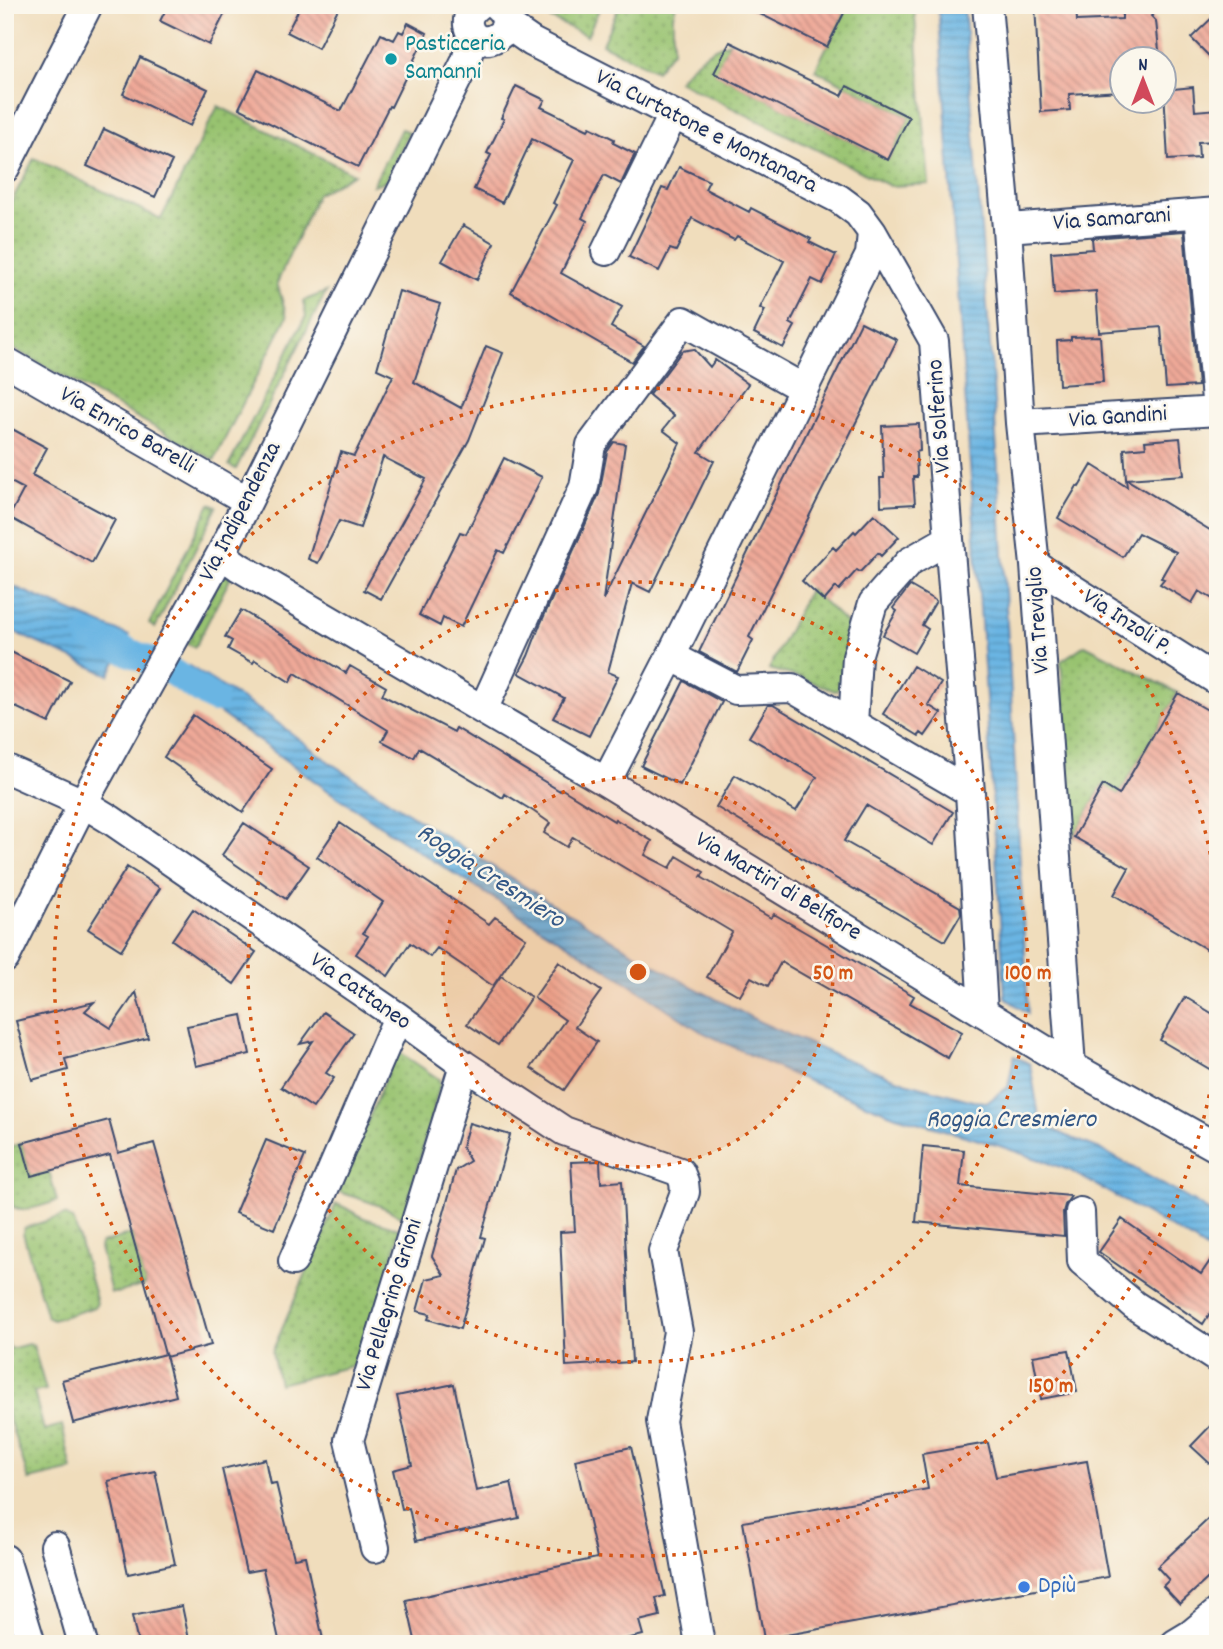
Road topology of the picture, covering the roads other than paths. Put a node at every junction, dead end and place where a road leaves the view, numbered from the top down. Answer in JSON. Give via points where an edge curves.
{"nodes":[{"id":1,"x":88,"y":5,"type":"edge"},
{"id":2,"x":987,"y":5,"type":"edge"},
{"id":3,"x":483,"y":20,"type":"edge"},
{"id":4,"x":673,"y":115,"type":"junction"},
{"id":5,"x":5,"y":168,"type":"edge"},
{"id":6,"x":1208,"y":213,"type":"edge"},
{"id":7,"x":1007,"y":228,"type":"junction"},
{"id":8,"x":872,"y":232,"type":"junction"},
{"id":9,"x":606,"y":251,"type":"dead end"},
{"id":10,"x":5,"y":361,"type":"edge"},
{"id":11,"x":804,"y":389,"type":"junction"},
{"id":12,"x":1217,"y":411,"type":"edge"},
{"id":13,"x":1020,"y":424,"type":"junction"},
{"id":14,"x":248,"y":501,"type":"junction"},
{"id":15,"x":949,"y":539,"type":"junction"},
{"id":16,"x":221,"y":554,"type":"junction"},
{"id":17,"x":1035,"y":565,"type":"junction"},
{"id":18,"x":671,"y":656,"type":"junction"},
{"id":19,"x":1218,"y":681,"type":"edge"},
{"id":20,"x":483,"y":710,"type":"junction"},
{"id":21,"x":853,"y":724,"type":"junction"},
{"id":22,"x":5,"y":768,"type":"edge"},
{"id":23,"x":606,"y":782,"type":"junction"},
{"id":24,"x":970,"y":792,"type":"junction"},
{"id":25,"x":83,"y":803,"type":"junction"},
{"id":26,"x":5,"y":958,"type":"edge"},
{"id":27,"x":983,"y":1012,"type":"junction"},
{"id":28,"x":398,"y":1017,"type":"junction"},
{"id":29,"x":464,"y":1065,"type":"junction"},
{"id":30,"x":1070,"y":1066,"type":"junction"},
{"id":31,"x":1218,"y":1148,"type":"edge"},
{"id":32,"x":1080,"y":1212,"type":"dead end"},
{"id":33,"x":293,"y":1261,"type":"dead end"},
{"id":34,"x":1218,"y":1359,"type":"edge"},
{"id":35,"x":55,"y":1546,"type":"dead end"},
{"id":36,"x":375,"y":1548,"type":"dead end"},
{"id":37,"x":5,"y":1559,"type":"edge"},
{"id":38,"x":1218,"y":1612,"type":"edge"},
{"id":39,"x":1183,"y":1641,"type":"edge"},
{"id":40,"x":31,"y":1644,"type":"edge"},
{"id":41,"x":83,"y":1644,"type":"edge"},
{"id":42,"x":700,"y":1644,"type":"edge"}],
"edges":[{"from":1,"to":5,"type":"street"},
{"from":2,"to":7,"type":"street","name":"Via Treviglio"},
{"from":3,"to":4,"type":"street","name":"Via Curtatone e Montanara"},
{"from":3,"to":14,"type":"street","name":"Via Indipendenza"},
{"from":4,"to":8,"type":"street","name":"Via Curtatone e Montanara","via":[[839,199],[858,213]]},
{"from":4,"to":9,"type":"street"},
{"from":6,"to":7,"type":"street","name":"Via Samarani"},
{"from":6,"to":12,"type":"street","name":"Via Gandini"},
{"from":7,"to":13,"type":"street","name":"Via Treviglio"},
{"from":8,"to":11,"type":"street","via":[[870,255]]},
{"from":8,"to":15,"type":"street","name":"Via Solferino","via":[[934,341]]},
{"from":10,"to":14,"type":"street","name":"Via Enrico Barelli"},
{"from":11,"to":18,"type":"street"},
{"from":11,"to":20,"type":"street","via":[[683,321],[591,445],[584,487]]},
{"from":12,"to":13,"type":"street","name":"Via Gandini"},
{"from":13,"to":17,"type":"street","name":"Via Treviglio"},
{"from":14,"to":16,"type":"street","name":"Via Indipendenza"},
{"from":15,"to":21,"type":"street","via":[[909,562],[873,603],[857,657]]},
{"from":15,"to":24,"type":"street","name":"Via Solferino"},
{"from":16,"to":20,"type":"street","name":"Via Martiri di Belfiore"},
{"from":16,"to":25,"type":"street","name":"Via Indipendenza"},
{"from":17,"to":19,"type":"street","name":"Via Inzoli P."},
{"from":17,"to":30,"type":"street","name":"Via Treviglio"},
{"from":18,"to":21,"type":"street","via":[[736,690],[792,688]]},
{"from":18,"to":23,"type":"street"},
{"from":20,"to":23,"type":"street","name":"Via Martiri di Belfiore"},
{"from":21,"to":24,"type":"street"},
{"from":22,"to":25,"type":"street","name":"Via Cattaneo"},
{"from":23,"to":27,"type":"street","name":"Via Martiri di Belfiore"},
{"from":24,"to":27,"type":"street","name":"Via Solferino"},
{"from":25,"to":26,"type":"street","name":"Via Indipendenza"},
{"from":25,"to":28,"type":"street","name":"Via Cattaneo"},
{"from":27,"to":30,"type":"street","name":"Via Martiri di Belfiore"},
{"from":28,"to":29,"type":"street","name":"Via Cattaneo"},
{"from":28,"to":33,"type":"street"},
{"from":29,"to":36,"type":"street","name":"Via Pellegrino Grioni","via":[[349,1440]]},
{"from":29,"to":42,"type":"street","name":"Via Cattaneo","via":[[564,1131],[680,1172],[685,1192],[663,1251],[678,1332],[661,1421]]},
{"from":30,"to":31,"type":"street"},
{"from":32,"to":34,"type":"street","via":[[1082,1261],[1134,1305]]},
{"from":35,"to":41,"type":"street"},
{"from":37,"to":40,"type":"street"},
{"from":38,"to":39,"type":"street"}]}
